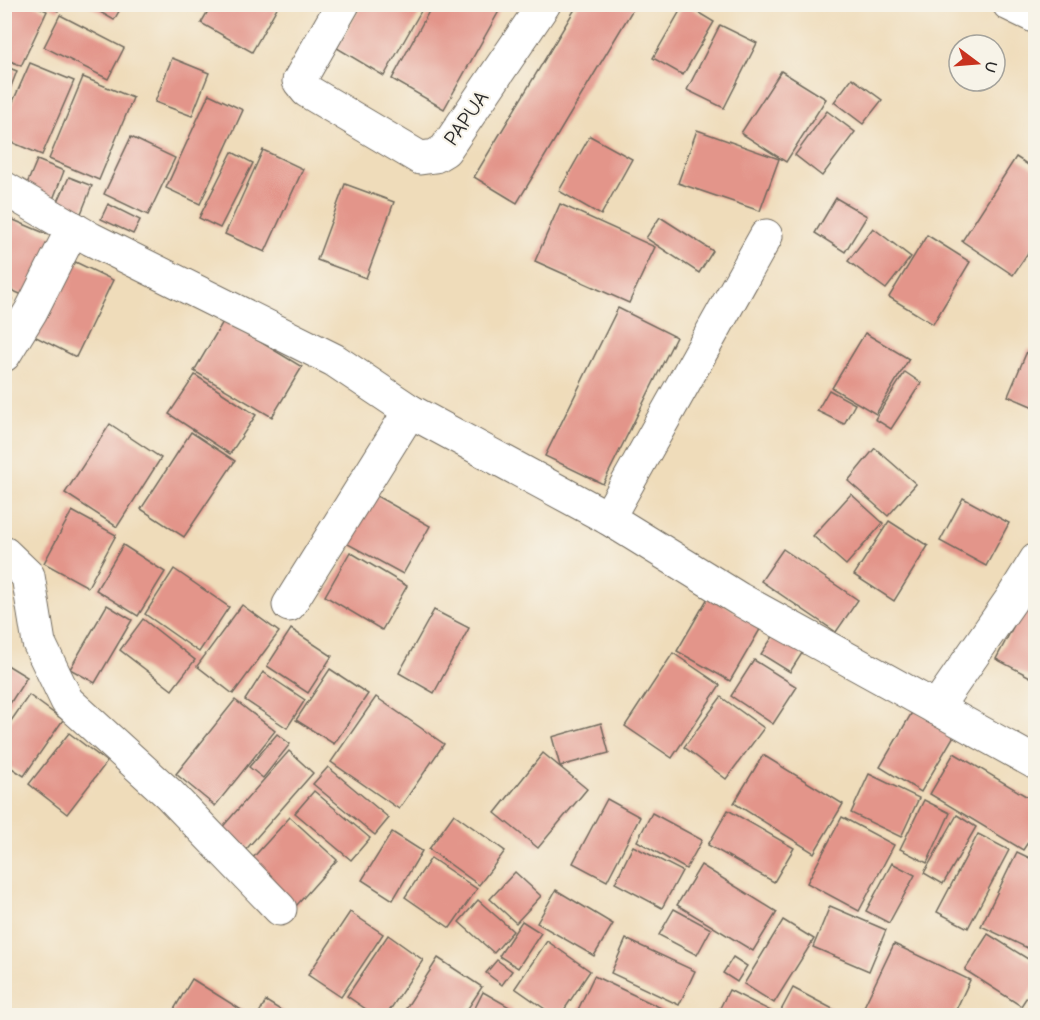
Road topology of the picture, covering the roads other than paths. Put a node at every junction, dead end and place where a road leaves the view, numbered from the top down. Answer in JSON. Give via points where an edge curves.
{"nodes":[{"id":1,"x":343,"y":4,"type":"edge"},
{"id":2,"x":544,"y":4,"type":"edge"},
{"id":3,"x":1009,"y":4,"type":"edge"},
{"id":4,"x":1035,"y":17,"type":"edge"},
{"id":5,"x":4,"y":188,"type":"edge"},
{"id":6,"x":73,"y":228,"type":"junction"},
{"id":7,"x":766,"y":236,"type":"dead end"},
{"id":8,"x":4,"y":355,"type":"edge"},
{"id":9,"x":410,"y":411,"type":"junction"},
{"id":10,"x":608,"y":518,"type":"junction"},
{"id":11,"x":4,"y":553,"type":"edge"},
{"id":12,"x":1035,"y":560,"type":"edge"},
{"id":13,"x":289,"y":605,"type":"dead end"},
{"id":14,"x":936,"y":708,"type":"junction"},
{"id":15,"x":1035,"y":763,"type":"edge"},
{"id":16,"x":280,"y":909,"type":"dead end"}],
"edges":[{"from":1,"to":2,"type":"street","name":"PAPUA","via":[[299,81],[307,91],[420,158],[445,150]]},
{"from":3,"to":4,"type":"street"},
{"from":5,"to":6,"type":"street"},
{"from":6,"to":8,"type":"street"},
{"from":6,"to":9,"type":"street","via":[[334,360]]},
{"from":7,"to":10,"type":"street"},
{"from":9,"to":10,"type":"street"},
{"from":9,"to":13,"type":"street"},
{"from":10,"to":14,"type":"street","via":[[739,599]]},
{"from":11,"to":16,"type":"street","via":[[28,576],[39,643],[67,701],[169,794]]},
{"from":12,"to":14,"type":"street"},
{"from":14,"to":15,"type":"street"}]}
